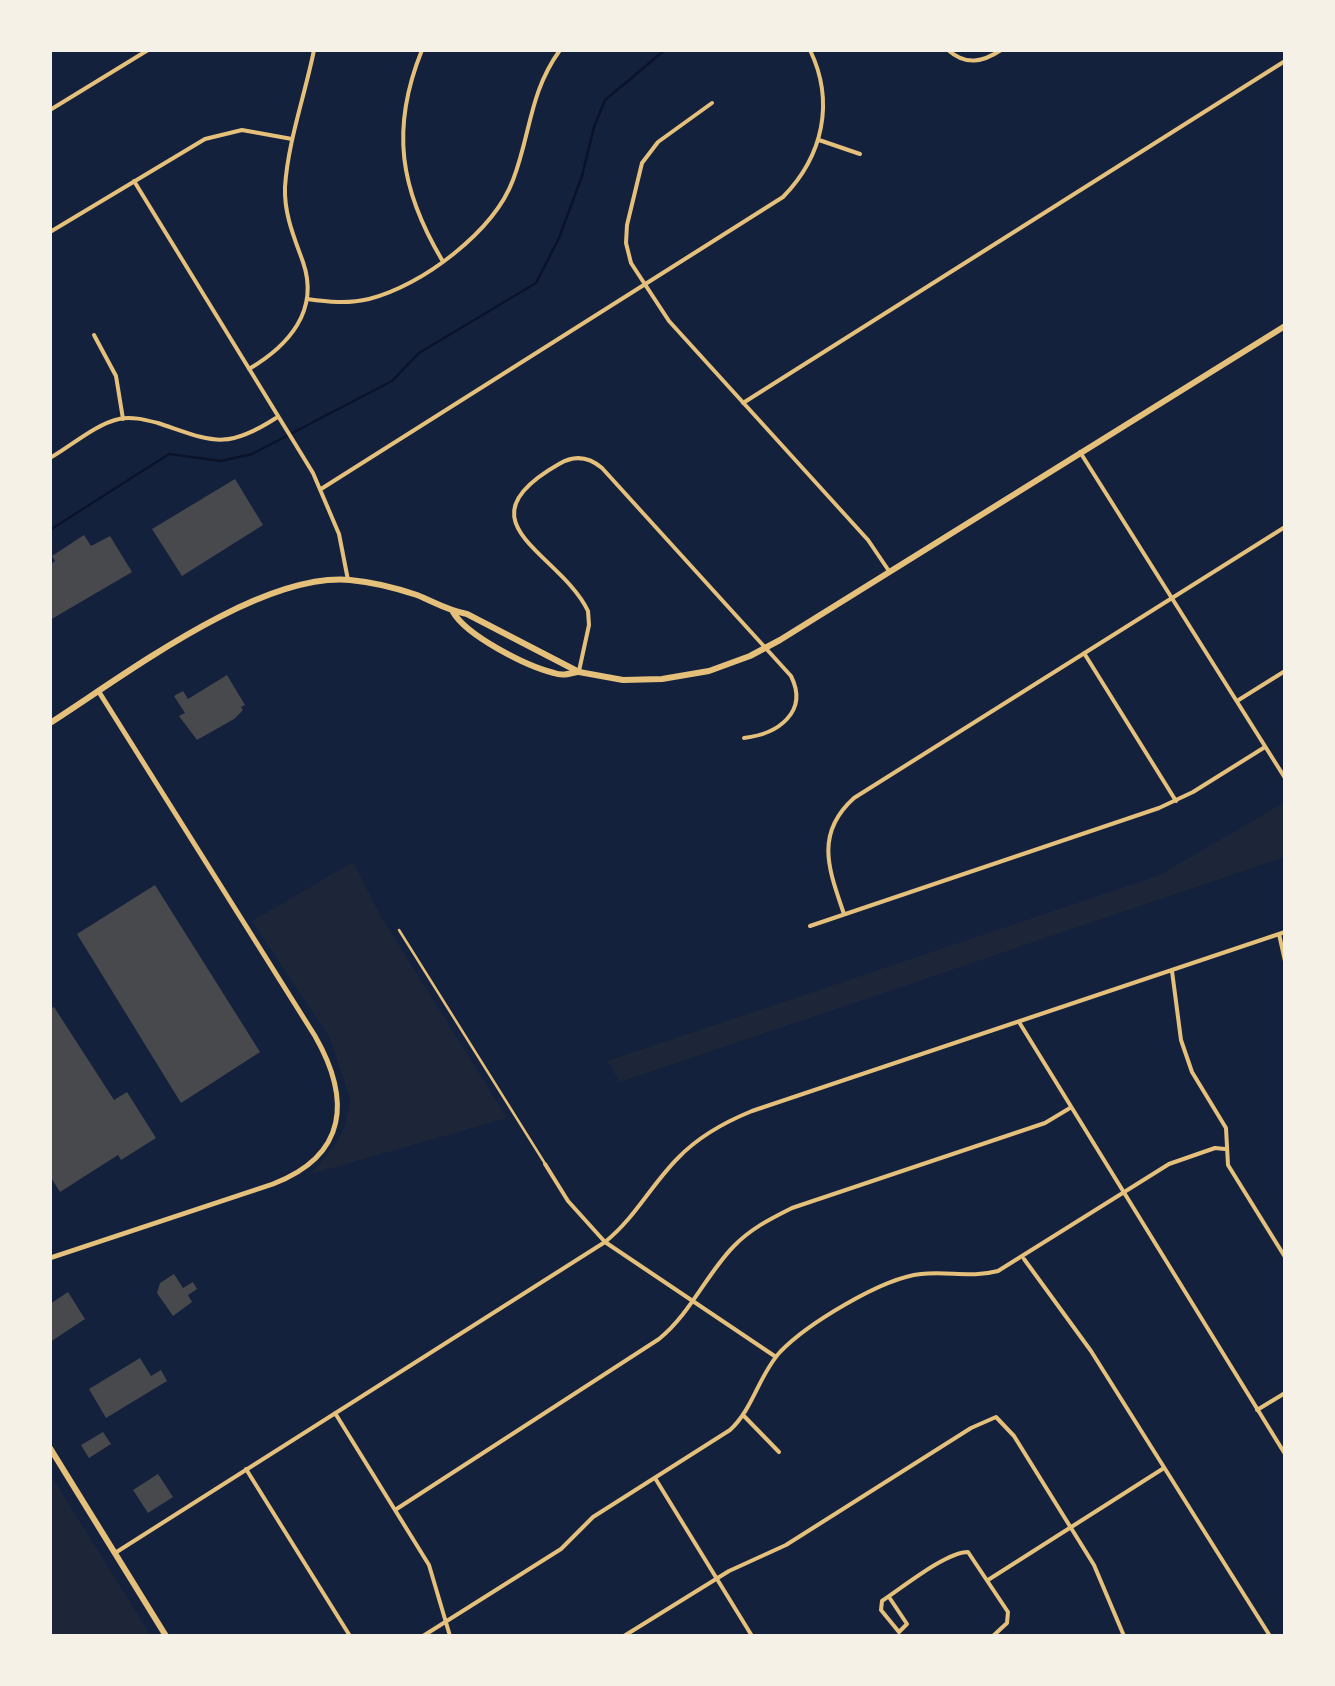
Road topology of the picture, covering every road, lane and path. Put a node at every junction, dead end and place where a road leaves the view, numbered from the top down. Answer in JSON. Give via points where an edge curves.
{"nodes":[{"id":1,"x":148,"y":50,"type":"edge"},
{"id":2,"x":314,"y":50,"type":"edge"},
{"id":3,"x":422,"y":50,"type":"edge"},
{"id":4,"x":560,"y":50,"type":"edge"},
{"id":5,"x":810,"y":50,"type":"edge"},
{"id":6,"x":948,"y":50,"type":"edge"},
{"id":7,"x":1001,"y":50,"type":"edge"},
{"id":8,"x":1285,"y":62,"type":"edge"},
{"id":9,"x":712,"y":103,"type":"dead end"},
{"id":10,"x":50,"y":110,"type":"edge"},
{"id":11,"x":294,"y":140,"type":"junction"},
{"id":12,"x":819,"y":140,"type":"junction"},
{"id":13,"x":860,"y":154,"type":"dead end"},
{"id":14,"x":134,"y":181,"type":"junction"},
{"id":15,"x":50,"y":232,"type":"edge"},
{"id":16,"x":442,"y":260,"type":"junction"},
{"id":17,"x":644,"y":287,"type":"junction"},
{"id":18,"x":307,"y":299,"type":"junction"},
{"id":19,"x":1285,"y":326,"type":"edge"},
{"id":20,"x":94,"y":335,"type":"dead end"},
{"id":21,"x":249,"y":369,"type":"junction"},
{"id":22,"x":743,"y":403,"type":"junction"},
{"id":23,"x":123,"y":418,"type":"junction"},
{"id":24,"x":277,"y":418,"type":"junction"},
{"id":25,"x":1080,"y":452,"type":"junction"},
{"id":26,"x":50,"y":458,"type":"edge"},
{"id":27,"x":321,"y":490,"type":"junction"},
{"id":28,"x":1285,"y":527,"type":"edge"},
{"id":29,"x":890,"y":571,"type":"junction"},
{"id":30,"x":348,"y":580,"type":"junction"},
{"id":31,"x":1172,"y":598,"type":"junction"},
{"id":32,"x":453,"y":612,"type":"junction"},
{"id":33,"x":767,"y":648,"type":"junction"},
{"id":34,"x":1084,"y":653,"type":"junction"},
{"id":35,"x":1285,"y":671,"type":"edge"},
{"id":36,"x":578,"y":672,"type":"junction"},
{"id":37,"x":99,"y":692,"type":"junction"},
{"id":38,"x":1237,"y":700,"type":"junction"},
{"id":39,"x":50,"y":723,"type":"edge"},
{"id":40,"x":744,"y":738,"type":"dead end"},
{"id":41,"x":1266,"y":747,"type":"junction"},
{"id":42,"x":1285,"y":778,"type":"edge"},
{"id":43,"x":1176,"y":801,"type":"junction"},
{"id":44,"x":844,"y":914,"type":"junction"},
{"id":45,"x":810,"y":926,"type":"dead end"},
{"id":46,"x":399,"y":930,"type":"dead end"},
{"id":47,"x":1282,"y":933,"type":"edge"},
{"id":48,"x":1285,"y":961,"type":"edge"},
{"id":49,"x":1172,"y":971,"type":"junction"},
{"id":50,"x":1019,"y":1022,"type":"junction"},
{"id":51,"x":1070,"y":1108,"type":"junction"},
{"id":52,"x":1225,"y":1149,"type":"junction"},
{"id":53,"x":545,"y":1164,"type":"joint"},
{"id":54,"x":1123,"y":1193,"type":"junction"},
{"id":55,"x":605,"y":1242,"type":"junction"},
{"id":56,"x":1285,"y":1257,"type":"edge"},
{"id":57,"x":50,"y":1258,"type":"edge"},
{"id":58,"x":1023,"y":1258,"type":"junction"},
{"id":59,"x":693,"y":1300,"type":"junction"},
{"id":60,"x":776,"y":1357,"type":"junction"},
{"id":61,"x":1285,"y":1392,"type":"edge"},
{"id":62,"x":1258,"y":1410,"type":"junction"},
{"id":63,"x":335,"y":1413,"type":"junction"},
{"id":64,"x":743,"y":1416,"type":"junction"},
{"id":65,"x":50,"y":1448,"type":"edge"},
{"id":66,"x":779,"y":1452,"type":"dead end"},
{"id":67,"x":1285,"y":1454,"type":"edge"},
{"id":68,"x":1164,"y":1468,"type":"junction"},
{"id":69,"x":246,"y":1469,"type":"junction"},
{"id":70,"x":655,"y":1478,"type":"junction"},
{"id":71,"x":395,"y":1510,"type":"junction"},
{"id":72,"x":1070,"y":1526,"type":"junction"},
{"id":73,"x":115,"y":1553,"type":"junction"},
{"id":74,"x":717,"y":1578,"type":"junction"},
{"id":75,"x":988,"y":1580,"type":"junction"},
{"id":76,"x":889,"y":1596,"type":"junction"},
{"id":77,"x":446,"y":1622,"type":"junction"},
{"id":78,"x":166,"y":1636,"type":"edge"},
{"id":79,"x":350,"y":1636,"type":"edge"},
{"id":80,"x":423,"y":1636,"type":"edge"},
{"id":81,"x":450,"y":1636,"type":"edge"},
{"id":82,"x":624,"y":1636,"type":"edge"},
{"id":83,"x":752,"y":1636,"type":"edge"},
{"id":84,"x":993,"y":1636,"type":"edge"},
{"id":85,"x":1124,"y":1636,"type":"edge"},
{"id":86,"x":1270,"y":1636,"type":"edge"}],
"edges":[{"from":1,"to":10,"type":"street"},
{"from":2,"to":11,"type":"street"},
{"from":3,"to":16,"type":"street","via":[[406,102],[403,152],[416,211]]},
{"from":4,"to":16,"type":"street","via":[[531,105],[506,196],[475,237]]},
{"from":5,"to":12,"type":"street","via":[[823,98]]},
{"from":6,"to":7,"type":"street","via":[[976,61]]},
{"from":8,"to":22,"type":"street"},
{"from":9,"to":17,"type":"street","via":[[658,142],[638,174],[626,243]]},
{"from":11,"to":14,"type":"street","via":[[254,130],[218,134]]},
{"from":11,"to":18,"type":"street","via":[[286,204]]},
{"from":12,"to":13,"type":"street"},
{"from":12,"to":17,"type":"street","via":[[782,196]]},
{"from":14,"to":15,"type":"street"},
{"from":14,"to":21,"type":"street"},
{"from":16,"to":18,"type":"street","via":[[380,296]]},
{"from":17,"to":22,"type":"street"},
{"from":17,"to":27,"type":"street"},
{"from":18,"to":21,"type":"street","via":[[285,344]]},
{"from":19,"to":25,"type":"main road"},
{"from":20,"to":23,"type":"street","via":[[116,376]]},
{"from":21,"to":24,"type":"street"},
{"from":22,"to":29,"type":"street"},
{"from":23,"to":24,"type":"street","via":[[228,442]]},
{"from":23,"to":26,"type":"street"},
{"from":24,"to":27,"type":"street"},
{"from":25,"to":29,"type":"main road"},
{"from":25,"to":31,"type":"street"},
{"from":27,"to":30,"type":"street"},
{"from":28,"to":31,"type":"street"},
{"from":29,"to":33,"type":"main road"},
{"from":30,"to":32,"type":"main road","via":[[409,593]]},
{"from":30,"to":37,"type":"main road","via":[[297,586],[246,603]]},
{"from":31,"to":34,"type":"street"},
{"from":31,"to":38,"type":"street"},
{"from":32,"to":36,"type":"main road"},
{"from":32,"to":36,"type":"main road","via":[[460,624],[536,666],[558,675]]},
{"from":33,"to":36,"type":"main road","via":[[675,678],[623,680]]},
{"from":33,"to":36,"type":"street","via":[[602,468],[583,458],[562,462],[528,484],[514,510],[520,532],[588,611]]},
{"from":33,"to":40,"type":"street","via":[[795,682],[796,704],[775,730]]},
{"from":34,"to":43,"type":"street"},
{"from":34,"to":44,"type":"street","via":[[844,806],[831,830],[828,856]]},
{"from":35,"to":38,"type":"street"},
{"from":37,"to":39,"type":"main road"},
{"from":37,"to":57,"type":"street","via":[[316,1036],[334,1070],[338,1103],[324,1147],[299,1172]]},
{"from":38,"to":41,"type":"street"},
{"from":41,"to":42,"type":"street"},
{"from":41,"to":43,"type":"street"},
{"from":43,"to":44,"type":"street"},
{"from":44,"to":45,"type":"street"},
{"from":46,"to":53,"type":"lane"},
{"from":47,"to":48,"type":"street"},
{"from":47,"to":49,"type":"street"},
{"from":49,"to":50,"type":"street"},
{"from":49,"to":52,"type":"street","via":[[1186,1057],[1226,1128]]},
{"from":50,"to":51,"type":"street"},
{"from":50,"to":55,"type":"street","via":[[724,1124],[680,1155]]},
{"from":51,"to":54,"type":"street"},
{"from":51,"to":59,"type":"street","via":[[1046,1124],[767,1220],[731,1248]]},
{"from":52,"to":54,"type":"street","via":[[1178,1160]]},
{"from":52,"to":56,"type":"street","via":[[1228,1165]]},
{"from":53,"to":55,"type":"street"},
{"from":54,"to":58,"type":"street"},
{"from":54,"to":62,"type":"street"},
{"from":55,"to":59,"type":"street"},
{"from":55,"to":63,"type":"street"},
{"from":58,"to":60,"type":"street","via":[[989,1273],[923,1274],[884,1284],[798,1336]]},
{"from":58,"to":68,"type":"street","via":[[1092,1351]]},
{"from":59,"to":60,"type":"street"},
{"from":59,"to":71,"type":"street","via":[[659,1339]]},
{"from":60,"to":64,"type":"street"},
{"from":61,"to":62,"type":"street"},
{"from":62,"to":67,"type":"street"},
{"from":63,"to":69,"type":"street"},
{"from":63,"to":71,"type":"street"},
{"from":64,"to":66,"type":"street"},
{"from":64,"to":70,"type":"street"},
{"from":65,"to":73,"type":"main road"},
{"from":68,"to":72,"type":"street"},
{"from":68,"to":86,"type":"street"},
{"from":69,"to":73,"type":"street"},
{"from":69,"to":79,"type":"street"},
{"from":70,"to":74,"type":"street"},
{"from":70,"to":77,"type":"street","via":[[593,1517],[561,1549]]},
{"from":71,"to":77,"type":"street","via":[[429,1565]]},
{"from":72,"to":74,"type":"street","via":[[996,1417],[786,1545]]},
{"from":72,"to":75,"type":"street"},
{"from":72,"to":85,"type":"street"},
{"from":73,"to":78,"type":"main road"},
{"from":74,"to":82,"type":"street"},
{"from":74,"to":83,"type":"street"},
{"from":75,"to":76,"type":"street","via":[[964,1551]]},
{"from":75,"to":84,"type":"street","via":[[1009,1618]]},
{"from":76,"to":76,"type":"street","via":[[881,1610],[899,1632],[907,1624]]},
{"from":77,"to":80,"type":"street"},
{"from":77,"to":81,"type":"street"}]}
